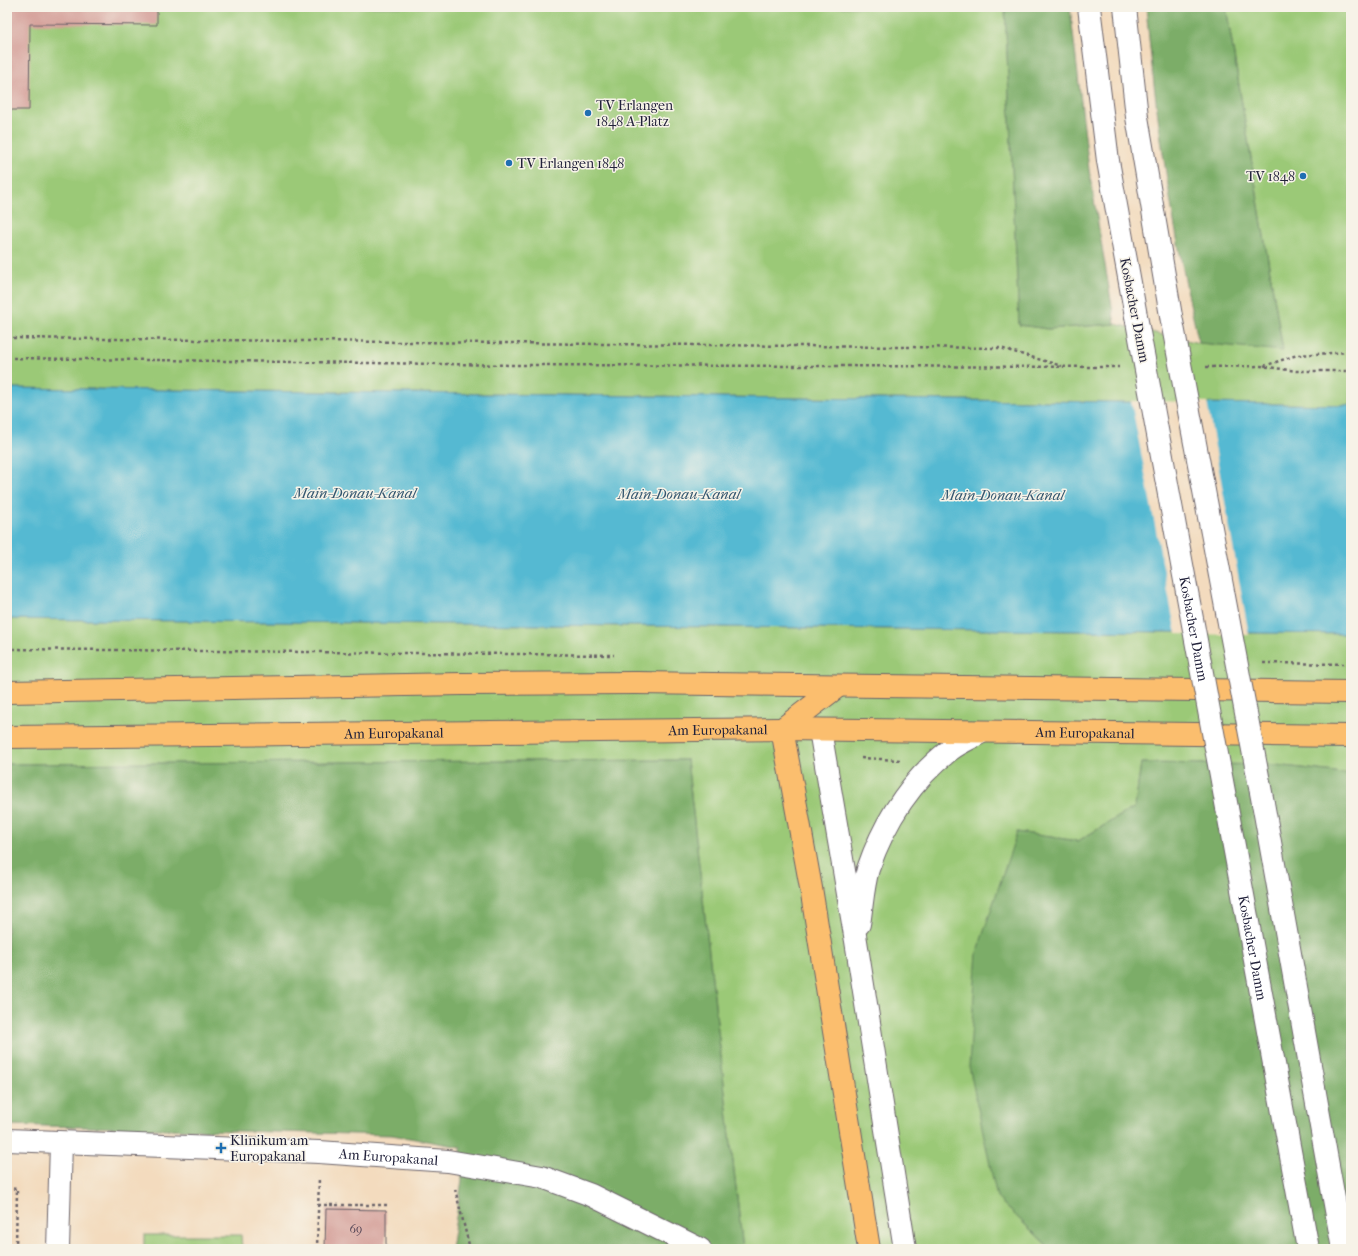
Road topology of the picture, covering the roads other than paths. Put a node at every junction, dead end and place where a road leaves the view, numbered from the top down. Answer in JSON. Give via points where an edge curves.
{"nodes":[{"id":1,"x":1089,"y":7,"type":"edge"},
{"id":2,"x":1125,"y":7,"type":"edge"},
{"id":3,"x":778,"y":686,"type":"junction"},
{"id":4,"x":838,"y":687,"type":"junction"},
{"id":5,"x":7,"y":692,"type":"edge"},
{"id":6,"x":1351,"y":692,"type":"edge"},
{"id":7,"x":803,"y":712,"type":"junction"},
{"id":8,"x":782,"y":729,"type":"junction"},
{"id":9,"x":820,"y":730,"type":"junction"},
{"id":10,"x":982,"y":732,"type":"junction"},
{"id":11,"x":1351,"y":736,"type":"edge"},
{"id":12,"x":7,"y":737,"type":"edge"},
{"id":13,"x":856,"y":940,"type":"junction"},
{"id":14,"x":7,"y":1140,"type":"edge"},
{"id":15,"x":61,"y":1143,"type":"junction"},
{"id":16,"x":1298,"y":1197,"type":"junction"},
{"id":17,"x":58,"y":1249,"type":"edge"},
{"id":18,"x":700,"y":1249,"type":"edge"},
{"id":19,"x":869,"y":1249,"type":"edge"},
{"id":20,"x":905,"y":1249,"type":"edge"},
{"id":21,"x":1292,"y":1249,"type":"edge"},
{"id":22,"x":1308,"y":1249,"type":"edge"},
{"id":23,"x":1343,"y":1249,"type":"edge"}],
"edges":[{"from":1,"to":16,"type":"street","name":"Kosbacher Damm","bridge":true,"via":[[1108,161]]},
{"from":2,"to":23,"type":"street","bridge":true,"via":[[1136,117]]},
{"from":3,"to":4,"type":"main road"},
{"from":3,"to":5,"type":"main road","via":[[636,683],[470,684]]},
{"from":3,"to":7,"type":"main road"},
{"from":4,"to":6,"type":"main road"},
{"from":4,"to":7,"type":"main road","name":"Am Europakanal"},
{"from":7,"to":8,"type":"main road","name":"Am Europakanal"},
{"from":7,"to":9,"type":"main road"},
{"from":8,"to":9,"type":"main road","name":"Am Europakanal"},
{"from":8,"to":12,"type":"main road","name":"Am Europakanal"},
{"from":8,"to":19,"type":"main road","via":[[811,888]]},
{"from":9,"to":10,"type":"main road","name":"Am Europakanal"},
{"from":9,"to":13,"type":"street"},
{"from":10,"to":11,"type":"main road","name":"Am Europakanal"},
{"from":10,"to":13,"type":"street","via":[[951,749],[937,761],[898,806],[868,871]]},
{"from":13,"to":20,"type":"street"},
{"from":14,"to":15,"type":"street","name":"Am Europakanal"},
{"from":15,"to":17,"type":"street"},
{"from":15,"to":18,"type":"street","name":"Am Europakanal","via":[[319,1152],[448,1161],[542,1177],[591,1195]]},
{"from":16,"to":21,"type":"street"},
{"from":16,"to":22,"type":"street","name":"Kosbacher Damm"}]}
